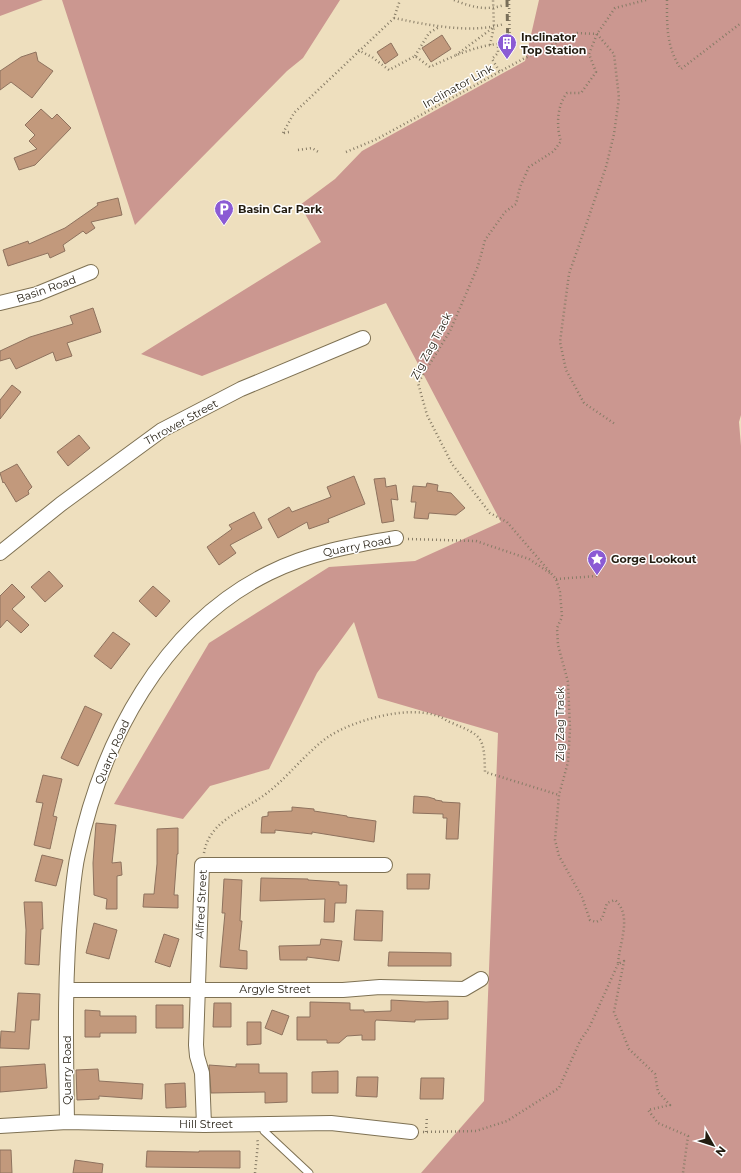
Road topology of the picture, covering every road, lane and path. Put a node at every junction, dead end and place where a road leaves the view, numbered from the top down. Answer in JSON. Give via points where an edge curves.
{"nodes":[{"id":1,"x":400,"y":0,"type":"edge"},
{"id":2,"x":454,"y":0,"type":"edge"},
{"id":3,"x":493,"y":0,"type":"edge"},
{"id":4,"x":509,"y":0,"type":"edge"},
{"id":5,"x":646,"y":0,"type":"edge"},
{"id":6,"x":667,"y":0,"type":"edge"},
{"id":7,"x":504,"y":5,"type":"dead end"},
{"id":8,"x":493,"y":9,"type":"junction"},
{"id":9,"x":394,"y":18,"type":"junction"},
{"id":10,"x":741,"y":23,"type":"edge"},
{"id":11,"x":504,"y":24,"type":"dead end"},
{"id":12,"x":494,"y":27,"type":"junction"},
{"id":13,"x":439,"y":28,"type":"junction"},
{"id":14,"x":597,"y":34,"type":"junction"},
{"id":15,"x":490,"y":45,"type":"junction"},
{"id":16,"x":358,"y":50,"type":"junction"},
{"id":17,"x":510,"y":54,"type":"dead end"},
{"id":18,"x":415,"y":56,"type":"junction"},
{"id":19,"x":453,"y":56,"type":"junction"},
{"id":20,"x":500,"y":72,"type":"junction"},
{"id":21,"x":290,"y":132,"type":"dead end"},
{"id":22,"x":298,"y":150,"type":"dead end"},
{"id":23,"x":346,"y":152,"type":"dead end"},
{"id":24,"x":320,"y":153,"type":"dead end"},
{"id":25,"x":91,"y":272,"type":"dead end"},
{"id":26,"x":0,"y":303,"type":"edge"},
{"id":27,"x":363,"y":338,"type":"dead end"},
{"id":28,"x":615,"y":424,"type":"dead end"},
{"id":29,"x":396,"y":538,"type":"joint"},
{"id":30,"x":0,"y":553,"type":"edge"},
{"id":31,"x":552,"y":574,"type":"junction"},
{"id":32,"x":597,"y":576,"type":"dead end"},
{"id":33,"x":556,"y":579,"type":"junction"},
{"id":34,"x":559,"y":795,"type":"junction"},
{"id":35,"x":202,"y":864,"type":"junction"},
{"id":36,"x":385,"y":865,"type":"dead end"},
{"id":37,"x":618,"y":964,"type":"junction"},
{"id":38,"x":481,"y":979,"type":"dead end"},
{"id":39,"x":198,"y":988,"type":"junction"},
{"id":40,"x":67,"y":990,"type":"junction"},
{"id":41,"x":427,"y":1116,"type":"dead end"},
{"id":42,"x":67,"y":1122,"type":"junction"},
{"id":43,"x":263,"y":1123,"type":"junction"},
{"id":44,"x":245,"y":1124,"type":"junction"},
{"id":45,"x":204,"y":1125,"type":"junction"},
{"id":46,"x":0,"y":1126,"type":"edge"},
{"id":47,"x":411,"y":1132,"type":"joint"},
{"id":48,"x":426,"y":1132,"type":"junction"},
{"id":49,"x":255,"y":1173,"type":"edge"},
{"id":50,"x":309,"y":1173,"type":"edge"},
{"id":51,"x":683,"y":1173,"type":"edge"}],
"edges":[{"from":1,"to":9,"type":"path"},
{"from":2,"to":8,"type":"path","via":[[471,7]]},
{"from":3,"to":8,"type":"path"},
{"from":4,"to":17,"type":"path"},
{"from":5,"to":14,"type":"path","name":"Zig Zag Track","via":[[615,8]]},
{"from":6,"to":10,"type":"path","via":[[667,38],[674,59],[681,69]]},
{"from":7,"to":8,"type":"path"},
{"from":8,"to":12,"type":"path"},
{"from":9,"to":13,"type":"path"},
{"from":9,"to":16,"type":"path"},
{"from":11,"to":12,"type":"path"},
{"from":12,"to":13,"type":"path"},
{"from":12,"to":15,"type":"path"},
{"from":12,"to":19,"type":"path"},
{"from":13,"to":18,"type":"path","via":[[429,33]]},
{"from":14,"to":20,"type":"path","name":"Inclinator Link","via":[[577,33]]},
{"from":14,"to":28,"type":"path","via":[[614,54],[619,98],[606,167],[569,274],[560,342],[566,370],[584,403]]},
{"from":14,"to":31,"type":"path","name":"Zig Zag Track","via":[[589,54],[596,72],[581,93],[567,93],[562,99],[558,132],[561,141],[554,151],[529,167],[516,204],[505,212],[485,240],[478,266],[450,331],[418,383],[426,415],[452,464],[490,513],[507,522]]},
{"from":15,"to":19,"type":"path"},
{"from":15,"to":20,"type":"path","via":[[498,44],[498,53],[492,59]]},
{"from":16,"to":18,"type":"path","via":[[389,70]]},
{"from":16,"to":21,"type":"path","via":[[294,113],[283,133]]},
{"from":18,"to":19,"type":"path","via":[[430,66]]},
{"from":20,"to":23,"type":"path","name":"Inclinator Link","via":[[378,139]]},
{"from":22,"to":24,"type":"path","via":[[312,148]]},
{"from":25,"to":26,"type":"street","name":"Basin Road","via":[[37,294]]},
{"from":27,"to":30,"type":"street","name":"Thrower Street","via":[[241,389],[162,430],[61,504]]},
{"from":29,"to":31,"type":"path","via":[[476,541],[529,559]]},
{"from":29,"to":40,"type":"street","name":"Quarry Road","via":[[321,553],[269,573],[220,603],[198,621],[152,676],[121,728],[91,805],[74,881],[68,937]]},
{"from":31,"to":33,"type":"path","name":"Zig Zag Track"},
{"from":32,"to":33,"type":"path"},
{"from":33,"to":34,"type":"path","name":"Zig Zag Track","via":[[562,617],[558,628],[558,645],[568,682],[570,729],[568,762]]},
{"from":34,"to":35,"type":"path","via":[[485,772],[485,752],[480,738],[465,728],[436,715],[403,712],[350,725],[328,738],[263,796],[230,815],[215,829],[204,850]]},
{"from":34,"to":37,"type":"path","name":"Zig Zag Track","via":[[555,840],[559,856],[582,897],[590,920],[596,922],[602,919],[607,903],[615,900],[619,903],[624,917]]},
{"from":35,"to":36,"type":"street","name":"Alfred Street"},
{"from":35,"to":39,"type":"street","name":"Alfred Street"},
{"from":37,"to":48,"type":"path","via":[[559,1088],[507,1121],[476,1131]]},
{"from":37,"to":51,"type":"path","name":"Zig Zag Track","via":[[624,961],[614,1012],[629,1049],[655,1074],[658,1092],[670,1105],[648,1110],[658,1123],[688,1136]]},
{"from":38,"to":39,"type":"street","name":"Argyle Street","via":[[464,989]]},
{"from":39,"to":40,"type":"street","name":"Argyle Street"},
{"from":39,"to":45,"type":"street","name":"Alfred Street","via":[[196,1046],[202,1073]]},
{"from":40,"to":42,"type":"street","name":"Quarry Road"},
{"from":41,"to":48,"type":"path"},
{"from":42,"to":45,"type":"street","name":"Hill Street"},
{"from":42,"to":46,"type":"street","name":"Hill Street"},
{"from":43,"to":44,"type":"street","name":"Hill Street"},
{"from":43,"to":47,"type":"street","name":"Hill Street","via":[[331,1123]]},
{"from":43,"to":50,"type":"lane","via":[[264,1131]]},
{"from":44,"to":45,"type":"street","name":"Hill Street"},
{"from":44,"to":49,"type":"path","via":[[245,1129],[258,1139]]},
{"from":47,"to":48,"type":"path"}]}
